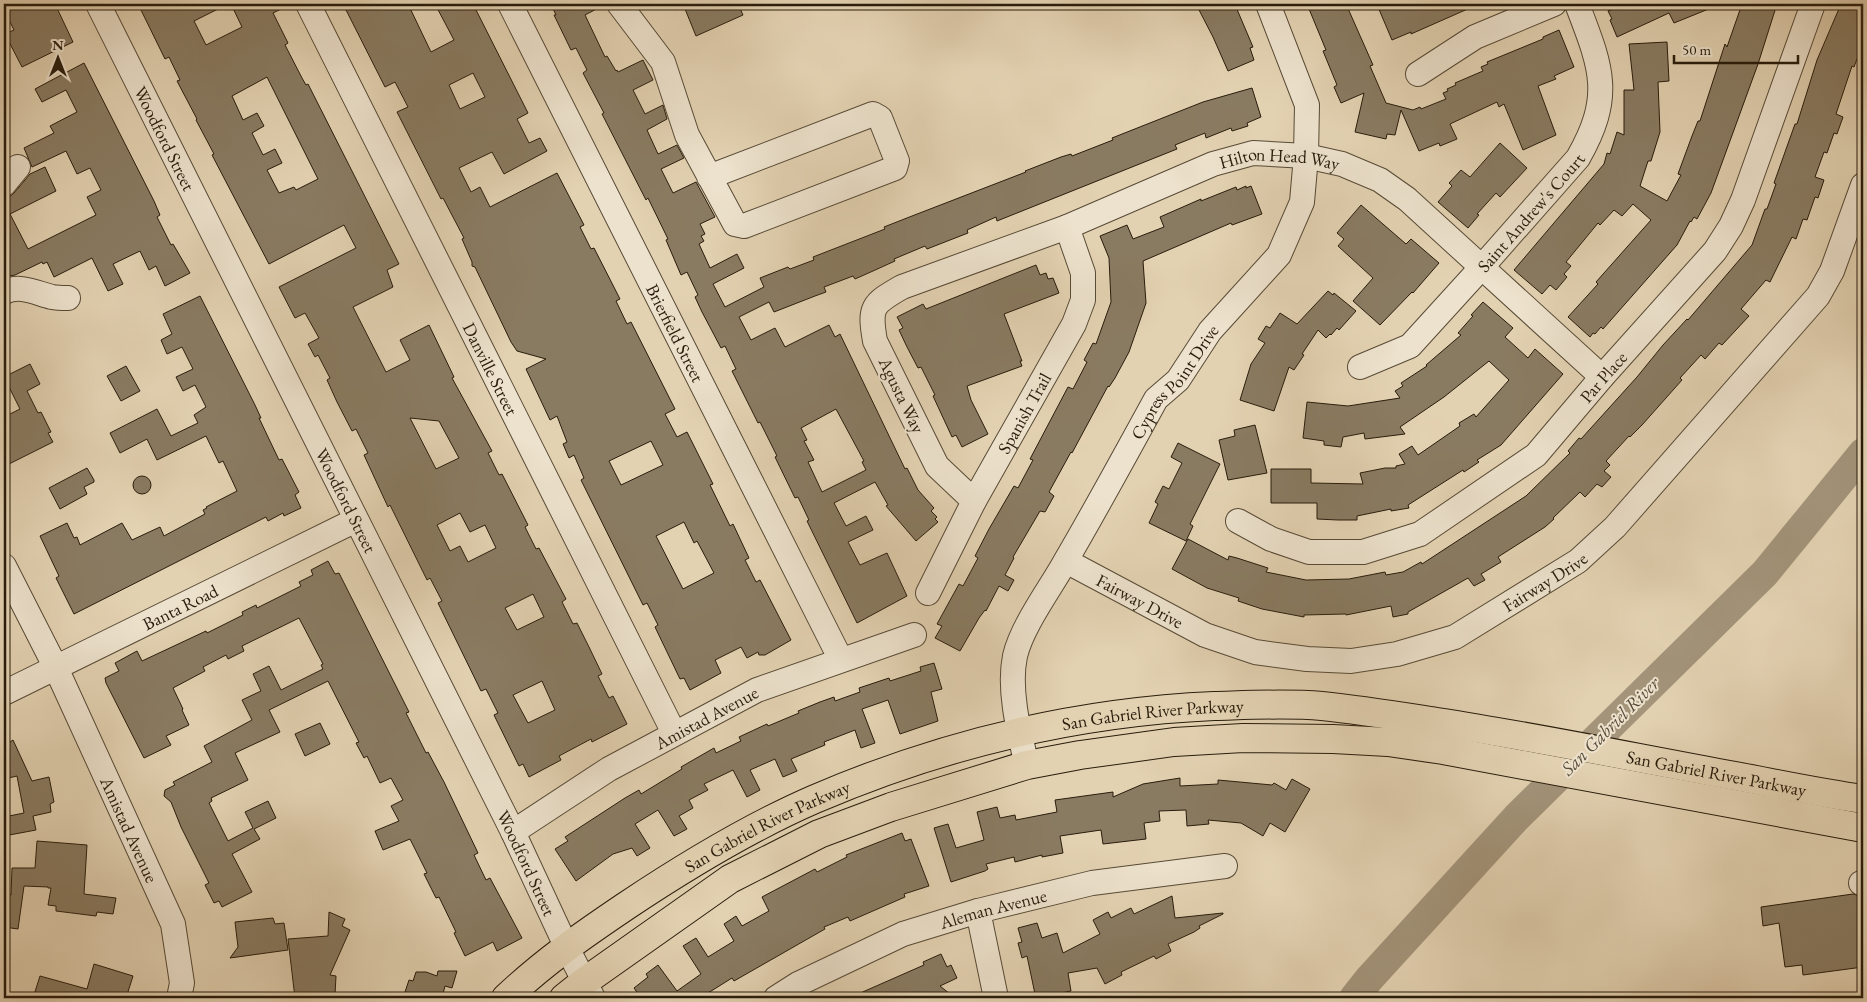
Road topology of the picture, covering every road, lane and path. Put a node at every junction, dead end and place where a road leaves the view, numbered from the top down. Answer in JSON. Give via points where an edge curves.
{"nodes":[{"id":1,"x":98,"y":4,"type":"edge"},
{"id":2,"x":308,"y":4,"type":"edge"},
{"id":3,"x":510,"y":4,"type":"edge"},
{"id":4,"x":619,"y":4,"type":"edge"},
{"id":5,"x":1268,"y":4,"type":"edge"},
{"id":6,"x":1554,"y":4,"type":"edge"},
{"id":7,"x":1577,"y":4,"type":"edge"},
{"id":8,"x":1813,"y":4,"type":"edge"},
{"id":9,"x":1418,"y":74,"type":"dead end"},
{"id":10,"x":1306,"y":156,"type":"junction"},
{"id":11,"x":709,"y":177,"type":"junction"},
{"id":12,"x":1863,"y":185,"type":"edge"},
{"id":13,"x":1066,"y":227,"type":"junction"},
{"id":14,"x":1481,"y":268,"type":"junction"},
{"id":15,"x":902,"y":287,"type":"joint"},
{"id":16,"x":4,"y":292,"type":"edge"},
{"id":17,"x":68,"y":298,"type":"dead end"},
{"id":18,"x":1360,"y":368,"type":"dead end"},
{"id":19,"x":1602,"y":377,"type":"junction"},
{"id":20,"x":974,"y":501,"type":"junction"},
{"id":21,"x":356,"y":520,"type":"junction"},
{"id":22,"x":1238,"y":521,"type":"dead end"},
{"id":23,"x":1066,"y":561,"type":"junction"},
{"id":24,"x":4,"y":566,"type":"edge"},
{"id":25,"x":928,"y":593,"type":"dead end"},
{"id":26,"x":914,"y":635,"type":"dead end"},
{"id":27,"x":841,"y":660,"type":"junction"},
{"id":28,"x":56,"y":668,"type":"junction"},
{"id":29,"x":4,"y":693,"type":"edge"},
{"id":30,"x":1019,"y":732,"type":"junction"},
{"id":31,"x":674,"y":733,"type":"junction"},
{"id":32,"x":1027,"y":765,"type":"junction"},
{"id":33,"x":1863,"y":799,"type":"edge"},
{"id":34,"x":1863,"y":828,"type":"edge"},
{"id":35,"x":513,"y":832,"type":"junction"},
{"id":36,"x":1225,"y":866,"type":"dead end"},
{"id":37,"x":978,"y":911,"type":"junction"},
{"id":38,"x":566,"y":946,"type":"junction"},
{"id":39,"x":580,"y":993,"type":"edge"},
{"id":40,"x":179,"y":998,"type":"edge"},
{"id":41,"x":506,"y":998,"type":"edge"},
{"id":42,"x":776,"y":998,"type":"edge"},
{"id":43,"x":996,"y":998,"type":"edge"}],
"edges":[{"from":1,"to":21,"type":"street","name":"Woodford Street"},
{"from":2,"to":31,"type":"street","name":"Danville Street"},
{"from":3,"to":27,"type":"street","name":"Brierfield Street"},
{"from":4,"to":11,"type":"street","via":[[663,62],[687,135]]},
{"from":5,"to":10,"type":"street","name":"Cypress Point Drive","via":[[1307,105]]},
{"from":6,"to":9,"type":"street","via":[[1475,37]]},
{"from":7,"to":14,"type":"street","name":"Saint Andrew's Court","via":[[1597,57],[1600,96],[1597,118],[1578,158]]},
{"from":8,"to":19,"type":"street","name":"Par Place","via":[[1731,226],[1716,251]]},
{"from":10,"to":13,"type":"street","name":"Hilton Head Way","via":[[1253,153],[1213,164]]},
{"from":10,"to":14,"type":"street","name":"Hilton Head Way","via":[[1342,164],[1380,180],[1407,199]]},
{"from":10,"to":23,"type":"street","name":"Cypress Point Drive","via":[[1302,202],[1280,256],[1210,330],[1178,380],[1156,399]]},
{"from":11,"to":11,"type":"street","via":[[735,224],[744,226],[895,168],[897,161],[880,118],[873,114]]},
{"from":12,"to":23,"type":"street","name":"Fairway Drive","via":[[1832,271],[1818,296],[1615,527],[1578,561],[1455,637],[1397,654],[1351,661],[1255,652],[1205,634]]},
{"from":13,"to":15,"type":"street","name":"Hilton Head Way"},
{"from":13,"to":20,"type":"street","name":"Spanish Trail","via":[[1083,273],[1083,300],[1074,324]]},
{"from":14,"to":18,"type":"street","name":"Saint Andrew's Court","via":[[1410,346]]},
{"from":14,"to":19,"type":"street","name":"Hilton Head Way"},
{"from":15,"to":20,"type":"street","name":"Agusta Way","via":[[879,300],[871,318],[875,341],[937,466]]},
{"from":16,"to":17,"type":"street","via":[[23,289]]},
{"from":19,"to":22,"type":"street","name":"Par Place","via":[[1536,455],[1420,534],[1363,552],[1309,552],[1270,539]]},
{"from":20,"to":25,"type":"street","name":"Spanish Trail"},
{"from":21,"to":28,"type":"street","name":"Banta Road"},
{"from":21,"to":35,"type":"street","name":"Woodford Street"},
{"from":23,"to":30,"type":"street","name":"Cypress Point Drive","via":[[1025,631],[1016,656],[1013,677]]},
{"from":24,"to":28,"type":"street","name":"Amistad Avenue"},
{"from":26,"to":27,"type":"street","name":"Amistad Avenue"},
{"from":27,"to":31,"type":"street","name":"Amistad Avenue","via":[[757,690]]},
{"from":28,"to":29,"type":"street","name":"Banta Road"},
{"from":28,"to":40,"type":"street","name":"Amistad Avenue","via":[[173,924],[182,983]]},
{"from":30,"to":32,"type":"street","name":"Cypress Point Drive"},
{"from":30,"to":33,"type":"main road","name":"San Gabriel River Parkway","via":[[1122,713],[1252,705],[1317,706],[1466,726]]},
{"from":30,"to":38,"type":"main road","name":"San Gabriel River Parkway","via":[[872,776],[812,800],[683,868]]},
{"from":31,"to":35,"type":"street","name":"Amistad Avenue","via":[[609,769]]},
{"from":32,"to":34,"type":"main road","name":"San Gabriel River Parkway","via":[[1080,754],[1174,742],[1243,738],[1388,742]]},
{"from":32,"to":39,"type":"main road","name":"San Gabriel River Parkway","via":[[892,807],[819,834],[730,879]]},
{"from":35,"to":38,"type":"street","name":"Woodford Street"},
{"from":36,"to":37,"type":"street","name":"Aleman Avenue","via":[[1092,883]]},
{"from":37,"to":42,"type":"street","name":"Aleman Avenue","via":[[903,934],[798,984]]},
{"from":37,"to":43,"type":"street"},
{"from":38,"to":39,"type":"street","name":"Woodford Street"},
{"from":38,"to":41,"type":"main road","name":"San Gabriel River Parkway"}]}
